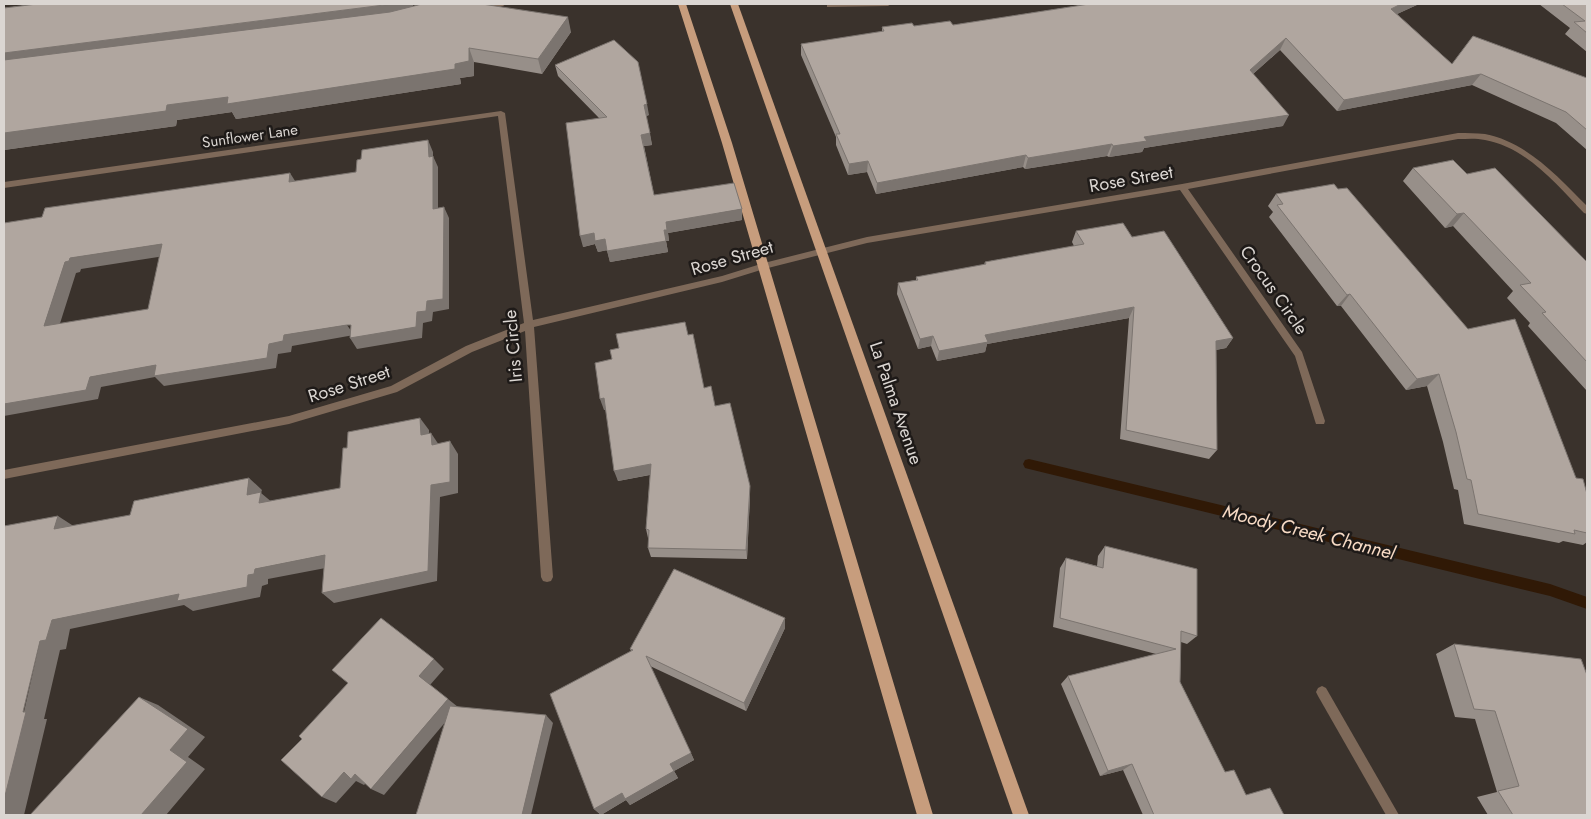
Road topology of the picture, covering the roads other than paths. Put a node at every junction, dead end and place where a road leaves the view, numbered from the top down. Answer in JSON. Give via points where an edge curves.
{"nodes":[{"id":1,"x":503,"y":4,"type":"edge"},
{"id":2,"x":682,"y":4,"type":"edge"},
{"id":3,"x":734,"y":4,"type":"edge"},
{"id":4,"x":888,"y":4,"type":"edge"},
{"id":5,"x":829,"y":6,"type":"dead end"},
{"id":6,"x":468,"y":8,"type":"edge"},
{"id":7,"x":501,"y":113,"type":"joint"},
{"id":8,"x":4,"y":185,"type":"edge"},
{"id":9,"x":1182,"y":187,"type":"junction"},
{"id":10,"x":1587,"y":211,"type":"edge"},
{"id":11,"x":822,"y":250,"type":"junction"},
{"id":12,"x":764,"y":266,"type":"junction"},
{"id":13,"x":529,"y":325,"type":"junction"},
{"id":14,"x":1320,"y":421,"type":"dead end"},
{"id":15,"x":4,"y":475,"type":"edge"},
{"id":16,"x":547,"y":577,"type":"dead end"},
{"id":17,"x":1322,"y":692,"type":"dead end"},
{"id":18,"x":925,"y":815,"type":"edge"},
{"id":19,"x":1021,"y":815,"type":"edge"},
{"id":20,"x":1393,"y":815,"type":"edge"}],
"edges":[{"from":1,"to":6,"type":"street"},
{"from":2,"to":12,"type":"main road"},
{"from":3,"to":11,"type":"main road","name":"La Palma Avenue"},
{"from":4,"to":5,"type":"street"},
{"from":7,"to":8,"type":"street","name":"Sunflower Lane"},
{"from":7,"to":13,"type":"street","name":"Iris Circle"},
{"from":9,"to":10,"type":"street","name":"Rose Street","via":[[1458,136],[1487,137],[1518,150],[1549,174]]},
{"from":9,"to":11,"type":"street","name":"Rose Street"},
{"from":9,"to":14,"type":"street","name":"Crocus Circle","via":[[1299,355]]},
{"from":11,"to":12,"type":"street","name":"Rose Street"},
{"from":11,"to":19,"type":"main road","name":"La Palma Avenue"},
{"from":12,"to":13,"type":"street","name":"Rose Street"},
{"from":12,"to":18,"type":"main road"},
{"from":13,"to":15,"type":"street","name":"Rose Street","via":[[469,349],[394,389],[289,420]]},
{"from":13,"to":16,"type":"street","name":"Iris Circle"},
{"from":17,"to":20,"type":"street"}]}
